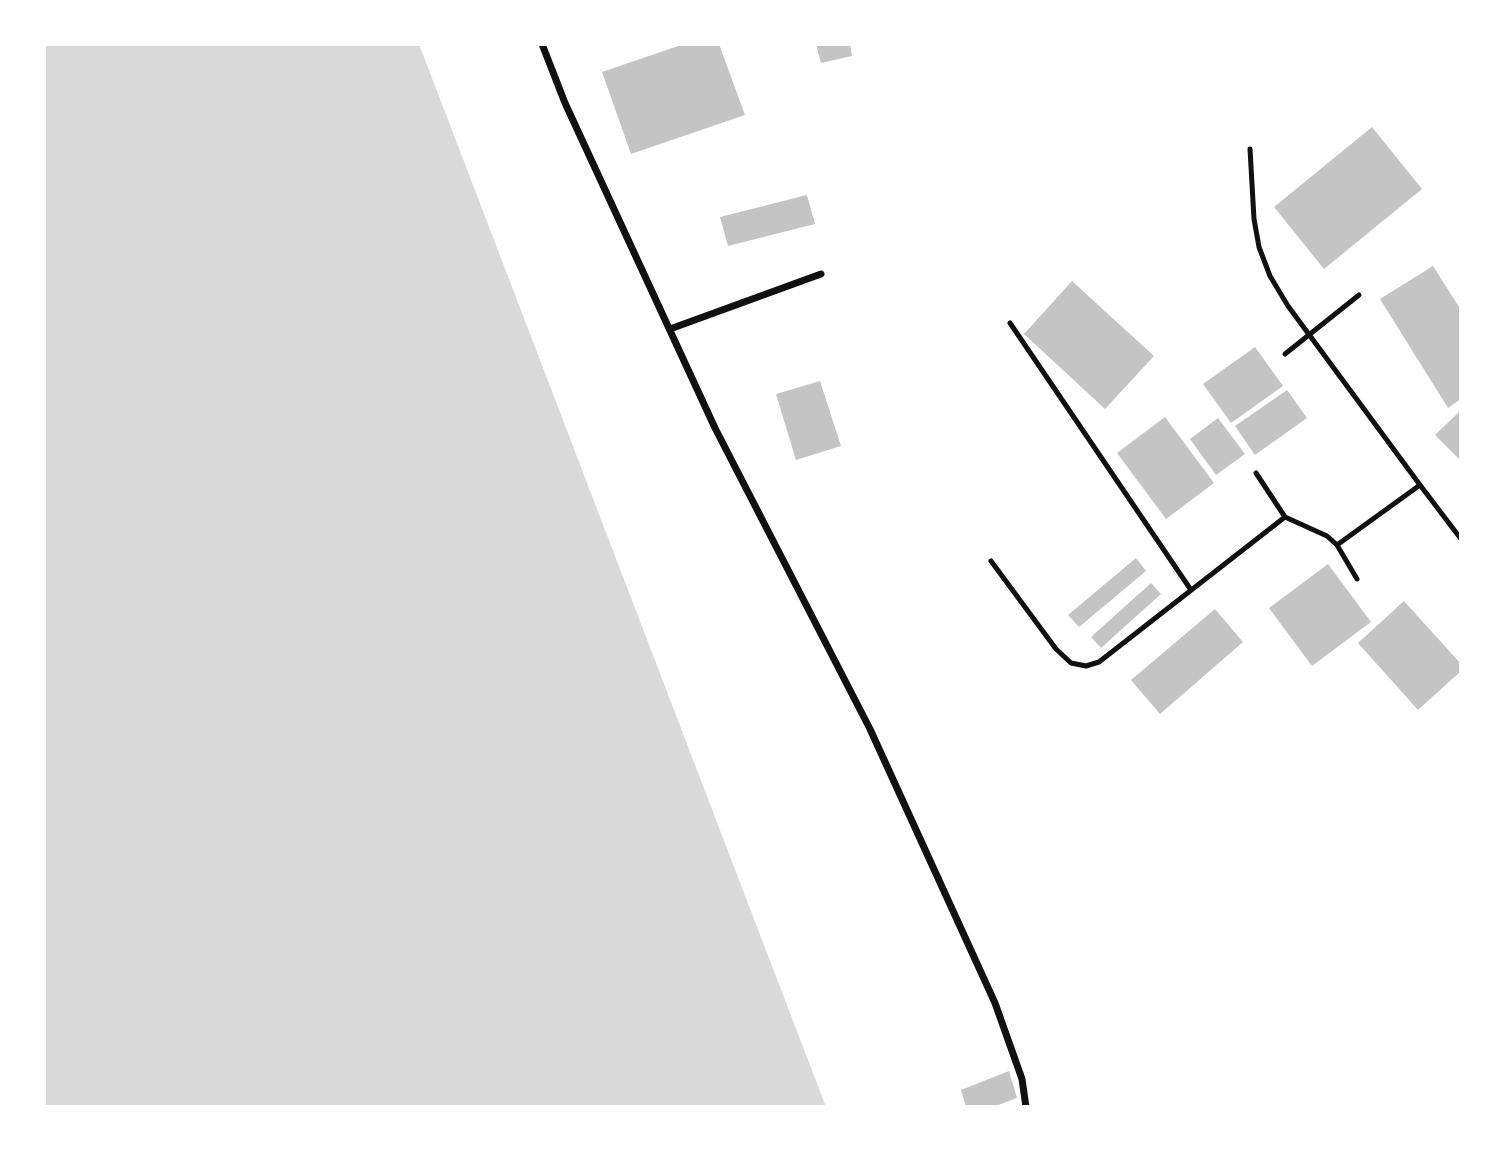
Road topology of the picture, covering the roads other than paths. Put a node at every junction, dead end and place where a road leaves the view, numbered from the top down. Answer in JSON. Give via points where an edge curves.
{"nodes":[{"id":1,"x":542,"y":44,"type":"edge"},
{"id":2,"x":1250,"y":149,"type":"dead end"},
{"id":3,"x":821,"y":274,"type":"dead end"},
{"id":4,"x":1359,"y":295,"type":"dead end"},
{"id":5,"x":1010,"y":323,"type":"dead end"},
{"id":6,"x":670,"y":329,"type":"junction"},
{"id":7,"x":1309,"y":334,"type":"junction"},
{"id":8,"x":1285,"y":354,"type":"dead end"},
{"id":9,"x":1256,"y":473,"type":"dead end"},
{"id":10,"x":1420,"y":485,"type":"junction"},
{"id":11,"x":1284,"y":517,"type":"junction"},
{"id":12,"x":1461,"y":539,"type":"edge"},
{"id":13,"x":1337,"y":545,"type":"junction"},
{"id":14,"x":991,"y":561,"type":"dead end"},
{"id":15,"x":1357,"y":579,"type":"dead end"},
{"id":16,"x":1191,"y":590,"type":"junction"},
{"id":17,"x":1026,"y":1107,"type":"edge"}],
"edges":[{"from":1,"to":6,"type":"street"},
{"from":2,"to":7,"type":"lane","via":[[1259,247],[1270,276]]},
{"from":3,"to":6,"type":"street"},
{"from":4,"to":7,"type":"lane"},
{"from":5,"to":16,"type":"lane"},
{"from":6,"to":17,"type":"street","via":[[715,428],[870,729],[995,1003],[1022,1079]]},
{"from":7,"to":8,"type":"lane"},
{"from":7,"to":10,"type":"lane"},
{"from":9,"to":11,"type":"lane"},
{"from":10,"to":12,"type":"lane"},
{"from":10,"to":13,"type":"lane"},
{"from":11,"to":13,"type":"lane","via":[[1317,530]]},
{"from":11,"to":16,"type":"lane"},
{"from":13,"to":15,"type":"lane"},
{"from":14,"to":16,"type":"lane","via":[[1056,649],[1071,663],[1086,666],[1099,662]]}]}
